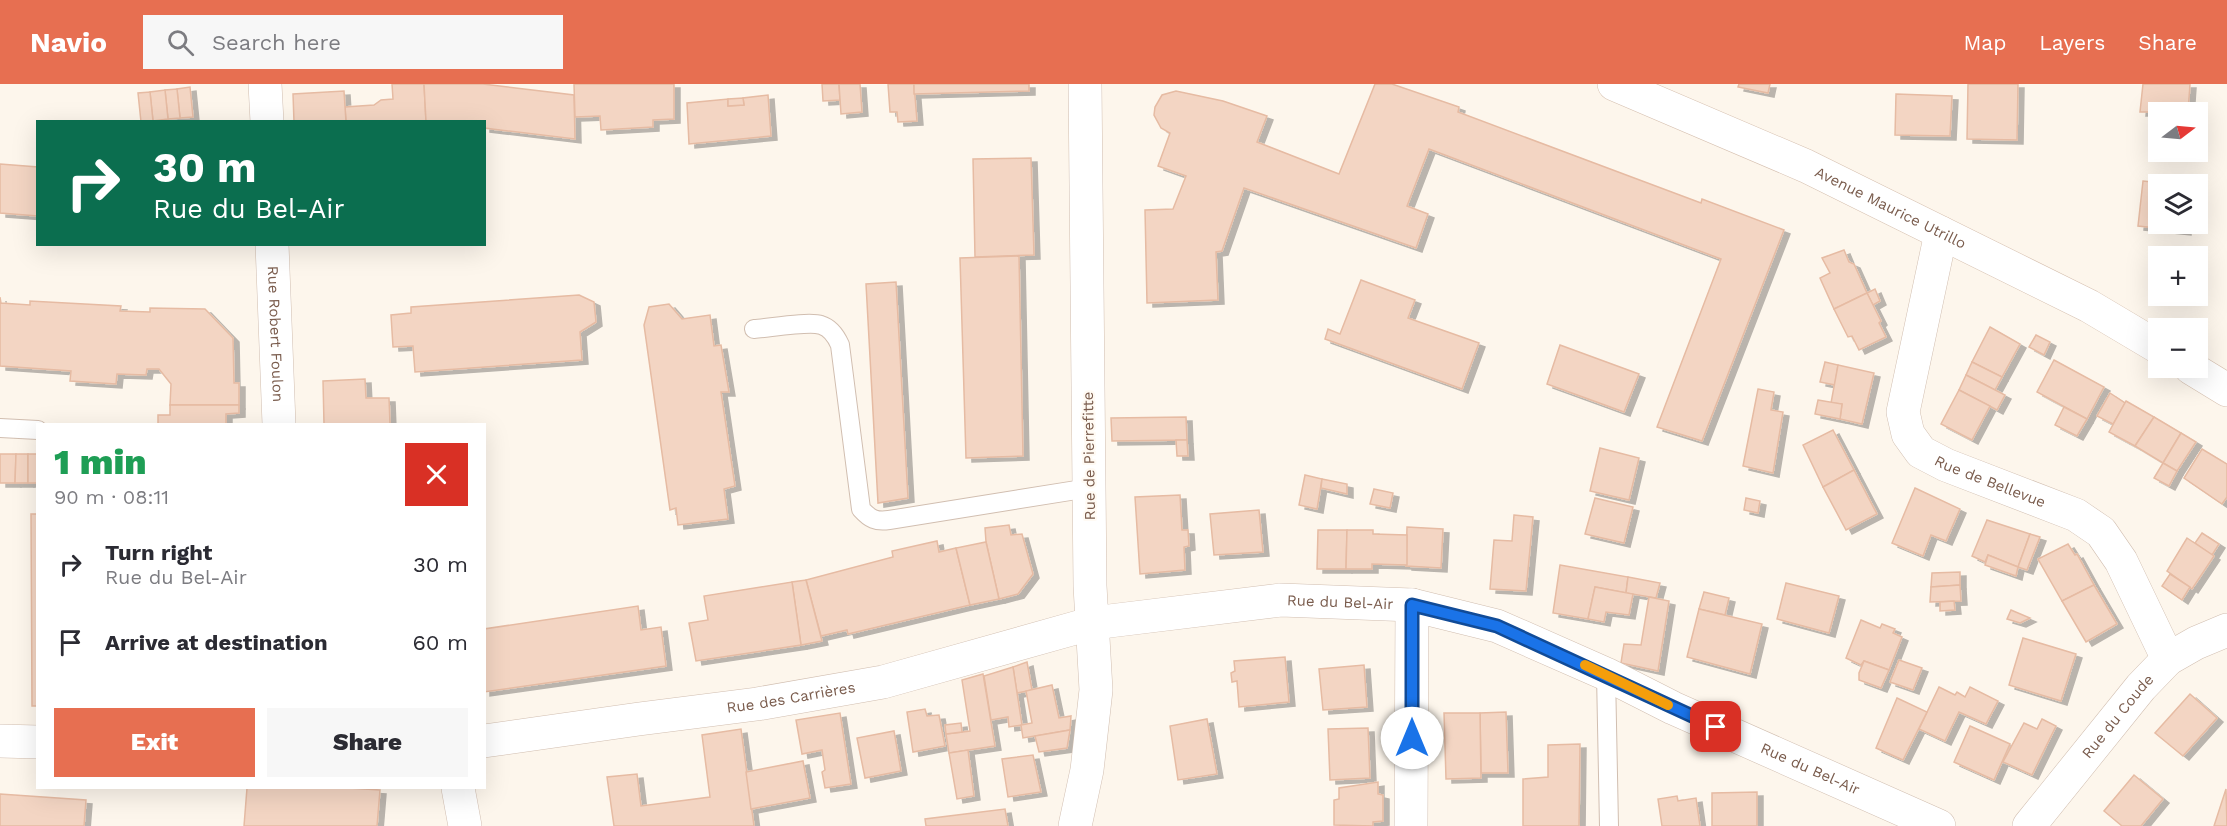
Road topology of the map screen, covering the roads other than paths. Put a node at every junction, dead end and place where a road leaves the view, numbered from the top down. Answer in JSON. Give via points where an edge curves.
{"nodes":[{"id":1,"x":265,"y":84,"type":"edge"},
{"id":2,"x":1085,"y":84,"type":"edge"},
{"id":3,"x":1614,"y":84,"type":"edge"},
{"id":4,"x":267,"y":120,"type":"edge"},
{"id":5,"x":1941,"y":233,"type":"junction"},
{"id":6,"x":272,"y":246,"type":"edge"},
{"id":7,"x":754,"y":329,"type":"dead end"},
{"id":8,"x":2148,"y":341,"type":"edge"},
{"id":9,"x":2207,"y":378,"type":"edge"},
{"id":10,"x":2227,"y":390,"type":"edge"},
{"id":11,"x":279,"y":423,"type":"edge"},
{"id":12,"x":0,"y":428,"type":"edge"},
{"id":13,"x":36,"y":430,"type":"edge"},
{"id":14,"x":1089,"y":488,"type":"junction"},
{"id":15,"x":1412,"y":605,"type":"junction"},
{"id":16,"x":1093,"y":622,"type":"junction"},
{"id":17,"x":2227,"y":630,"type":"edge"},
{"id":18,"x":2168,"y":659,"type":"junction"},
{"id":19,"x":1606,"y":674,"type":"junction"},
{"id":20,"x":0,"y":741,"type":"edge"},
{"id":21,"x":486,"y":741,"type":"edge"},
{"id":22,"x":36,"y":742,"type":"edge"},
{"id":23,"x":458,"y":789,"type":"edge"},
{"id":24,"x":465,"y":826,"type":"edge"},
{"id":25,"x":1075,"y":826,"type":"edge"},
{"id":26,"x":1411,"y":826,"type":"edge"},
{"id":27,"x":1609,"y":826,"type":"edge"},
{"id":28,"x":1939,"y":826,"type":"edge"},
{"id":29,"x":2029,"y":826,"type":"edge"}],
"edges":[{"from":1,"to":4,"type":"street"},
{"from":2,"to":14,"type":"street","name":"Rue de Pierrefitte"},
{"from":3,"to":5,"type":"street","name":"Avenue Maurice Utrillo","via":[[1806,166]]},
{"from":5,"to":8,"type":"street","name":"Avenue Maurice Utrillo","via":[[2090,306]]},
{"from":5,"to":18,"type":"street","name":"Rue de Bellevue","via":[[1903,412],[1908,434],[1921,452],[1946,465],[2076,515],[2101,532],[2121,561]]},
{"from":6,"to":11,"type":"street","name":"Rue Robert Foulon"},
{"from":7,"to":14,"type":"lane","via":[[819,324],[837,338],[861,509],[872,519],[889,520]]},
{"from":9,"to":10,"type":"street"},
{"from":12,"to":13,"type":"lane"},
{"from":14,"to":16,"type":"street","name":"Rue de Pierrefitte"},
{"from":15,"to":16,"type":"street","name":"Rue du Bel-Air","via":[[1281,600]]},
{"from":15,"to":19,"type":"street","name":"Rue du Bel-Air","via":[[1497,626]]},
{"from":15,"to":26,"type":"street"},
{"from":16,"to":21,"type":"street","name":"Rue des Carrières","via":[[883,682],[757,705]]},
{"from":16,"to":25,"type":"street","name":"Rue de Pierrefitte","via":[[1096,690]]},
{"from":17,"to":18,"type":"street","name":"Rue du Coude"},
{"from":18,"to":29,"type":"street","name":"Rue du Coude"},
{"from":19,"to":27,"type":"lane"},
{"from":19,"to":28,"type":"street","name":"Rue du Bel-Air","via":[[1673,708]]},
{"from":20,"to":22,"type":"street"},
{"from":23,"to":24,"type":"street"}]}
